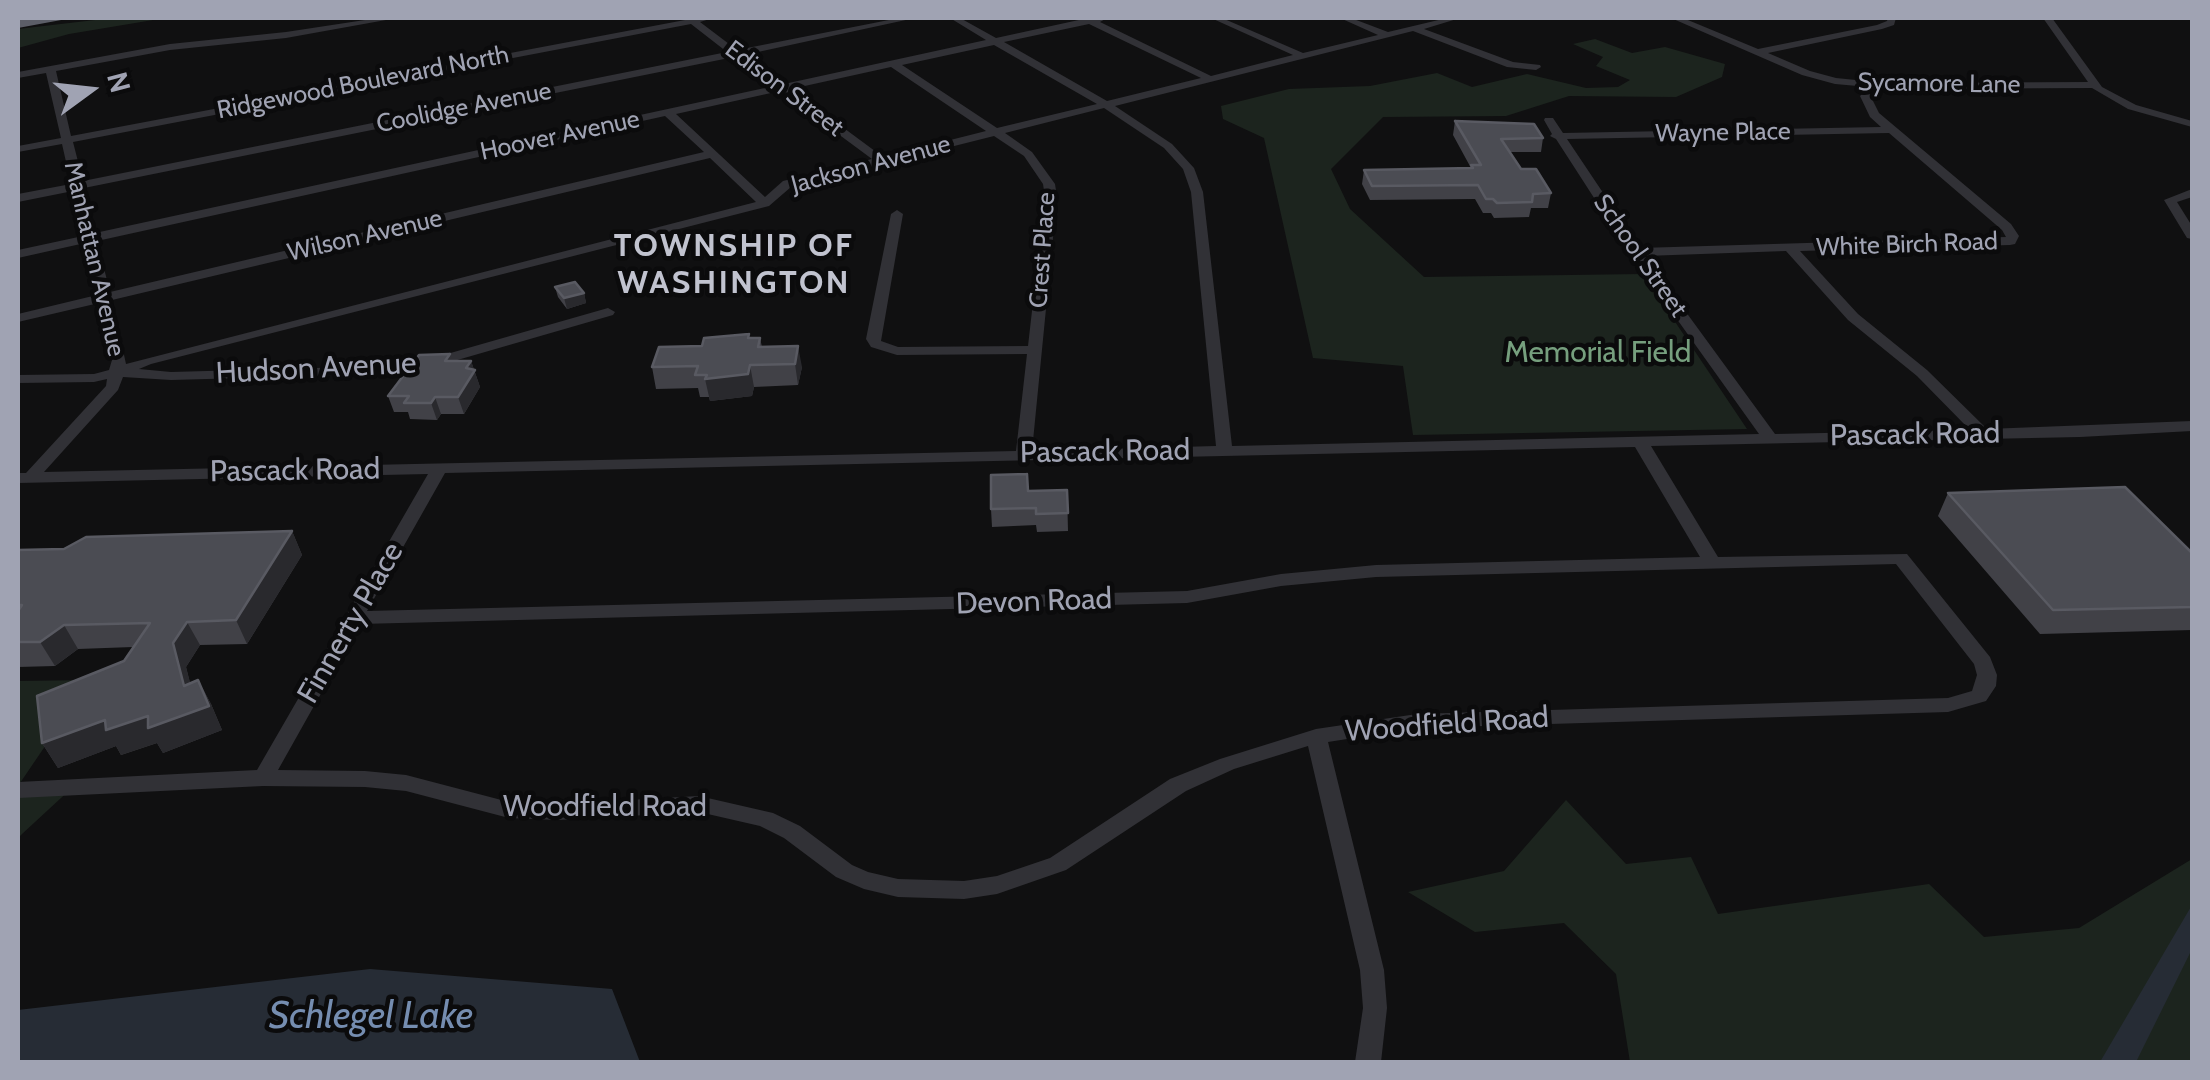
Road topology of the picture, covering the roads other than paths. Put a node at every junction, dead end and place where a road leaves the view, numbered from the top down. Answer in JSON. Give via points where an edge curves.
{"nodes":[{"id":1,"x":65,"y":18,"type":"edge"},
{"id":2,"x":392,"y":18,"type":"edge"},
{"id":3,"x":709,"y":18,"type":"edge"},
{"id":4,"x":910,"y":18,"type":"edge"},
{"id":5,"x":954,"y":18,"type":"edge"},
{"id":6,"x":1092,"y":18,"type":"edge"},
{"id":7,"x":1215,"y":18,"type":"edge"},
{"id":8,"x":1344,"y":18,"type":"edge"},
{"id":9,"x":1456,"y":18,"type":"edge"},
{"id":10,"x":1676,"y":18,"type":"edge"},
{"id":11,"x":1892,"y":18,"type":"edge"},
{"id":12,"x":2048,"y":18,"type":"edge"},
{"id":13,"x":690,"y":19,"type":"edge"},
{"id":14,"x":18,"y":24,"type":"edge"},
{"id":15,"x":1412,"y":28,"type":"junction"},
{"id":16,"x":1385,"y":34,"type":"junction"},
{"id":17,"x":994,"y":41,"type":"junction"},
{"id":18,"x":1758,"y":52,"type":"junction"},
{"id":19,"x":736,"y":53,"type":"junction"},
{"id":20,"x":1300,"y":56,"type":"junction"},
{"id":21,"x":892,"y":63,"type":"junction"},
{"id":22,"x":1536,"y":67,"type":"dead end"},
{"id":23,"x":50,"y":69,"type":"junction"},
{"id":24,"x":18,"y":74,"type":"edge"},
{"id":25,"x":1208,"y":78,"type":"junction"},
{"id":26,"x":2094,"y":84,"type":"junction"},
{"id":27,"x":1878,"y":85,"type":"junction"},
{"id":28,"x":782,"y":87,"type":"junction"},
{"id":29,"x":1105,"y":104,"type":"junction"},
{"id":30,"x":667,"y":112,"type":"junction"},
{"id":31,"x":1549,"y":120,"type":"dead end"},
{"id":32,"x":2192,"y":124,"type":"edge"},
{"id":33,"x":1890,"y":130,"type":"junction"},
{"id":34,"x":994,"y":132,"type":"junction"},
{"id":35,"x":1556,"y":136,"type":"junction"},
{"id":36,"x":67,"y":140,"type":"junction"},
{"id":37,"x":18,"y":149,"type":"edge"},
{"id":38,"x":712,"y":154,"type":"junction"},
{"id":39,"x":880,"y":160,"type":"junction"},
{"id":40,"x":78,"y":186,"type":"junction"},
{"id":41,"x":2192,"y":193,"type":"edge"},
{"id":42,"x":18,"y":198,"type":"edge"},
{"id":43,"x":765,"y":203,"type":"junction"},
{"id":44,"x":897,"y":214,"type":"dead end"},
{"id":45,"x":2192,"y":235,"type":"edge"},
{"id":46,"x":91,"y":238,"type":"junction"},
{"id":47,"x":1792,"y":249,"type":"junction"},
{"id":48,"x":1636,"y":252,"type":"junction"},
{"id":49,"x":18,"y":254,"type":"edge"},
{"id":50,"x":105,"y":296,"type":"junction"},
{"id":51,"x":608,"y":312,"type":"dead end"},
{"id":52,"x":18,"y":318,"type":"edge"},
{"id":53,"x":1036,"y":350,"type":"junction"},
{"id":54,"x":118,"y":372,"type":"junction"},
{"id":55,"x":18,"y":379,"type":"edge"},
{"id":56,"x":2192,"y":426,"type":"edge"},
{"id":57,"x":1983,"y":434,"type":"junction"},
{"id":58,"x":1770,"y":438,"type":"junction"},
{"id":59,"x":1640,"y":441,"type":"junction"},
{"id":60,"x":1224,"y":450,"type":"junction"},
{"id":61,"x":1024,"y":454,"type":"junction"},
{"id":62,"x":440,"y":468,"type":"junction"},
{"id":63,"x":24,"y":478,"type":"edge"},
{"id":64,"x":1712,"y":562,"type":"junction"},
{"id":65,"x":354,"y":618,"type":"junction"},
{"id":66,"x":1316,"y":736,"type":"junction"},
{"id":67,"x":263,"y":778,"type":"junction"},
{"id":68,"x":18,"y":790,"type":"edge"},
{"id":69,"x":1368,"y":1062,"type":"edge"}],
"edges":[{"from":1,"to":14,"type":"highway"},
{"from":2,"to":23,"type":"street"},
{"from":3,"to":13,"type":"street","name":"Ridgewood Boulevard North"},
{"from":4,"to":19,"type":"street","name":"Coolidge Avenue"},
{"from":5,"to":17,"type":"street"},
{"from":6,"to":17,"type":"street","name":"Hoover Avenue"},
{"from":6,"to":25,"type":"street"},
{"from":7,"to":20,"type":"street"},
{"from":8,"to":16,"type":"street"},
{"from":9,"to":15,"type":"street","name":"Jackson Avenue"},
{"from":10,"to":18,"type":"street","name":"Sycamore Lane"},
{"from":11,"to":18,"type":"street","via":[[1879,28]]},
{"from":12,"to":26,"type":"street"},
{"from":13,"to":19,"type":"street","name":"Edison Street"},
{"from":13,"to":36,"type":"street","name":"Ridgewood Boulevard North"},
{"from":15,"to":16,"type":"street","name":"Jackson Avenue"},
{"from":15,"to":22,"type":"street"},
{"from":16,"to":20,"type":"street","name":"Jackson Avenue"},
{"from":17,"to":21,"type":"street","name":"Hoover Avenue"},
{"from":17,"to":29,"type":"street"},
{"from":18,"to":27,"type":"street","name":"Sycamore Lane","via":[[1822,78]]},
{"from":19,"to":28,"type":"street","name":"Edison Street"},
{"from":19,"to":40,"type":"street","name":"Coolidge Avenue"},
{"from":20,"to":25,"type":"street","name":"Jackson Avenue"},
{"from":21,"to":28,"type":"street","name":"Hoover Avenue"},
{"from":21,"to":34,"type":"street","name":"Crest Place"},
{"from":23,"to":24,"type":"street"},
{"from":23,"to":36,"type":"street","name":"Manhattan Avenue"},
{"from":25,"to":29,"type":"street","name":"Jackson Avenue"},
{"from":26,"to":27,"type":"street","name":"Sycamore Lane"},
{"from":26,"to":32,"type":"street","via":[[2132,107]]},
{"from":27,"to":33,"type":"street","name":"White Birch Road","via":[[1866,101]]},
{"from":28,"to":30,"type":"street","name":"Hoover Avenue"},
{"from":28,"to":39,"type":"street","name":"Edison Street"},
{"from":29,"to":34,"type":"street","name":"Jackson Avenue"},
{"from":29,"to":60,"type":"street","via":[[1168,146],[1194,180]]},
{"from":30,"to":38,"type":"street"},
{"from":30,"to":46,"type":"street","name":"Hoover Avenue"},
{"from":31,"to":35,"type":"street","name":"School Street"},
{"from":33,"to":35,"type":"street","name":"Wayne Place"},
{"from":33,"to":47,"type":"street","name":"White Birch Road","via":[[2007,227],[2010,241]]},
{"from":34,"to":39,"type":"street","name":"Jackson Avenue"},
{"from":34,"to":53,"type":"street","name":"Crest Place","via":[[1038,165],[1049,184]]},
{"from":35,"to":48,"type":"street","name":"School Street"},
{"from":36,"to":37,"type":"street","name":"Ridgewood Boulevard North"},
{"from":36,"to":40,"type":"street","name":"Manhattan Avenue"},
{"from":38,"to":43,"type":"street"},
{"from":38,"to":50,"type":"street","name":"Wilson Avenue"},
{"from":39,"to":43,"type":"street","name":"Jackson Avenue","via":[[787,184]]},
{"from":40,"to":42,"type":"street","name":"Coolidge Avenue"},
{"from":40,"to":46,"type":"street","name":"Manhattan Avenue"},
{"from":41,"to":45,"type":"street","via":[[2170,200]]},
{"from":43,"to":54,"type":"street","name":"Jackson Avenue"},
{"from":44,"to":53,"type":"street","via":[[876,344],[897,351]]},
{"from":46,"to":49,"type":"street","name":"Hoover Avenue"},
{"from":46,"to":50,"type":"street","name":"Manhattan Avenue"},
{"from":47,"to":48,"type":"street","name":"White Birch Road"},
{"from":47,"to":57,"type":"street","via":[[1854,318]]},
{"from":48,"to":58,"type":"street","name":"School Street"},
{"from":50,"to":52,"type":"street","name":"Wilson Avenue"},
{"from":50,"to":54,"type":"street","name":"Manhattan Avenue"},
{"from":51,"to":54,"type":"street","name":"Hudson Avenue","via":[[387,370]]},
{"from":53,"to":61,"type":"street","name":"Crest Place"},
{"from":54,"to":55,"type":"street","name":"Hudson Avenue"},
{"from":54,"to":63,"type":"street","name":"Manhattan Avenue","via":[[113,387]]},
{"from":56,"to":57,"type":"street","name":"Pascack Road"},
{"from":57,"to":58,"type":"street","name":"Pascack Road"},
{"from":58,"to":59,"type":"street","name":"Pascack Road"},
{"from":59,"to":60,"type":"street","name":"Pascack Road"},
{"from":59,"to":64,"type":"street"},
{"from":60,"to":61,"type":"street","name":"Pascack Road"},
{"from":61,"to":62,"type":"street","name":"Pascack Road"},
{"from":62,"to":63,"type":"street","name":"Pascack Road"},
{"from":62,"to":65,"type":"street","name":"Finnerty Place"},
{"from":64,"to":65,"type":"street","name":"Devon Road","via":[[1376,570],[1187,597]]},
{"from":64,"to":66,"type":"street","name":"Woodfield Road","via":[[1901,558],[1983,662],[1986,686],[1966,703],[1948,706],[1417,721]]},
{"from":65,"to":67,"type":"street","name":"Finnerty Place"},
{"from":66,"to":67,"type":"street","name":"Woodfield Road","via":[[1178,786],[1058,864],[964,890],[864,880],[792,832],[735,810],[664,804],[509,810],[406,783]]},
{"from":66,"to":69,"type":"street","via":[[1372,970]]},
{"from":67,"to":68,"type":"street","name":"Woodfield Road"}]}
